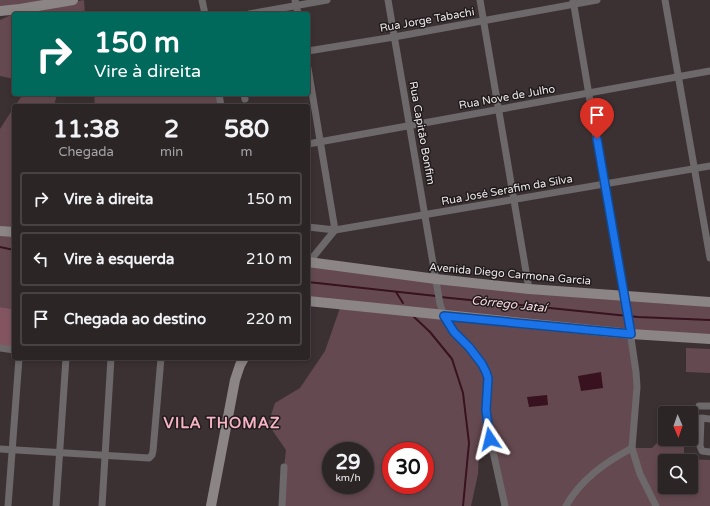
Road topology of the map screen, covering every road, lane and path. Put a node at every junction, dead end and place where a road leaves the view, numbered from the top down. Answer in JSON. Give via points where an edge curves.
{"nodes":[{"id":1,"x":73,"y":0,"type":"edge"},
{"id":2,"x":202,"y":0,"type":"edge"},
{"id":3,"x":327,"y":0,"type":"edge"},
{"id":4,"x":388,"y":0,"type":"edge"},
{"id":5,"x":480,"y":0,"type":"edge"},
{"id":6,"x":596,"y":0,"type":"edge"},
{"id":7,"x":665,"y":0,"type":"edge"},
{"id":8,"x":573,"y":2,"type":"edge"},
{"id":9,"x":296,"y":3,"type":"edge"},
{"id":10,"x":20,"y":9,"type":"junction"},
{"id":11,"x":0,"y":11,"type":"edge"},
{"id":12,"x":14,"y":12,"type":"edge"},
{"id":13,"x":205,"y":12,"type":"edge"},
{"id":14,"x":258,"y":12,"type":"edge"},
{"id":15,"x":12,"y":13,"type":"edge"},
{"id":16,"x":0,"y":19,"type":"edge"},
{"id":17,"x":483,"y":20,"type":"junction"},
{"id":18,"x":394,"y":37,"type":"junction"},
{"id":19,"x":310,"y":51,"type":"edge"},
{"id":20,"x":710,"y":72,"type":"edge"},
{"id":21,"x":678,"y":77,"type":"junction"},
{"id":22,"x":310,"y":80,"type":"edge"},
{"id":23,"x":589,"y":93,"type":"junction"},
{"id":24,"x":499,"y":110,"type":"junction"},
{"id":25,"x":409,"y":126,"type":"junction"},
{"id":26,"x":320,"y":142,"type":"junction"},
{"id":27,"x":310,"y":144,"type":"edge"},
{"id":28,"x":710,"y":166,"type":"edge"},
{"id":29,"x":694,"y":169,"type":"junction"},
{"id":30,"x":604,"y":184,"type":"junction"},
{"id":31,"x":514,"y":201,"type":"junction"},
{"id":32,"x":425,"y":215,"type":"junction"},
{"id":33,"x":310,"y":226,"type":"edge"},
{"id":34,"x":335,"y":230,"type":"junction"},
{"id":35,"x":0,"y":231,"type":"edge"},
{"id":36,"x":12,"y":232,"type":"edge"},
{"id":37,"x":710,"y":258,"type":"edge"},
{"id":38,"x":310,"y":261,"type":"edge"},
{"id":39,"x":310,"y":263,"type":"edge"},
{"id":40,"x":436,"y":279,"type":"junction"},
{"id":41,"x":529,"y":289,"type":"junction"},
{"id":42,"x":624,"y":296,"type":"junction"},
{"id":43,"x":310,"y":301,"type":"edge"},
{"id":44,"x":710,"y":302,"type":"edge"},
{"id":45,"x":444,"y":316,"type":"junction"},
{"id":46,"x":630,"y":330,"type":"junction"},
{"id":47,"x":710,"y":339,"type":"edge"},
{"id":48,"x":0,"y":348,"type":"edge"},
{"id":49,"x":12,"y":350,"type":"edge"},
{"id":50,"x":19,"y":360,"type":"edge"},
{"id":51,"x":66,"y":360,"type":"edge"},
{"id":52,"x":111,"y":360,"type":"edge"},
{"id":53,"x":161,"y":360,"type":"edge"},
{"id":54,"x":243,"y":360,"type":"edge"},
{"id":55,"x":699,"y":406,"type":"dead end"},
{"id":56,"x":710,"y":406,"type":"edge"},
{"id":57,"x":710,"y":419,"type":"edge"},
{"id":58,"x":632,"y":448,"type":"junction"},
{"id":59,"x":0,"y":449,"type":"edge"},
{"id":60,"x":12,"y":450,"type":"junction"},
{"id":61,"x":710,"y":452,"type":"edge"},
{"id":62,"x":60,"y":453,"type":"junction"},
{"id":63,"x":105,"y":456,"type":"junction"},
{"id":64,"x":284,"y":467,"type":"dead end"},
{"id":65,"x":8,"y":506,"type":"edge"},
{"id":66,"x":56,"y":506,"type":"edge"},
{"id":67,"x":102,"y":506,"type":"edge"},
{"id":68,"x":212,"y":506,"type":"edge"},
{"id":69,"x":282,"y":506,"type":"edge"},
{"id":70,"x":505,"y":506,"type":"edge"},
{"id":71,"x":566,"y":506,"type":"edge"},
{"id":72,"x":656,"y":506,"type":"edge"}],
"edges":[{"from":1,"to":10,"type":"main road"},
{"from":2,"to":13,"type":"street"},
{"from":3,"to":9,"type":"street"},
{"from":4,"to":18,"type":"street","name":"Rua Capitão Bonfim"},
{"from":5,"to":17,"type":"street"},
{"from":6,"to":8,"type":"street","name":"Rua Jorge Tabachi"},
{"from":7,"to":21,"type":"street"},
{"from":8,"to":17,"type":"street","name":"Rua Jorge Tabachi"},
{"from":8,"to":23,"type":"street"},
{"from":9,"to":14,"type":"street"},
{"from":10,"to":11,"type":"main road"},
{"from":10,"to":12,"type":"main road"},
{"from":15,"to":16,"type":"main road"},
{"from":17,"to":18,"type":"street","name":"Rua Jorge Tabachi"},
{"from":17,"to":24,"type":"street"},
{"from":18,"to":19,"type":"street","name":"Rua Jorge Tabachi"},
{"from":18,"to":25,"type":"street","name":"Rua Capitão Bonfim"},
{"from":20,"to":21,"type":"street","name":"Rua Nove de Julho"},
{"from":21,"to":23,"type":"street","name":"Rua Nove de Julho"},
{"from":21,"to":29,"type":"street"},
{"from":22,"to":26,"type":"street"},
{"from":23,"to":24,"type":"street","name":"Rua Nove de Julho"},
{"from":23,"to":30,"type":"street"},
{"from":24,"to":25,"type":"street","name":"Rua Nove de Julho"},
{"from":24,"to":31,"type":"street"},
{"from":25,"to":26,"type":"street","name":"Rua Nove de Julho"},
{"from":25,"to":32,"type":"street","name":"Rua Capitão Bonfim"},
{"from":26,"to":27,"type":"street","name":"Rua Nove de Julho"},
{"from":26,"to":34,"type":"street"},
{"from":28,"to":29,"type":"street","name":"Rua José Serafim da Silva"},
{"from":29,"to":30,"type":"street","name":"Rua José Serafim da Silva"},
{"from":29,"to":37,"type":"street"},
{"from":30,"to":31,"type":"street","name":"Rua José Serafim da Silva"},
{"from":30,"to":42,"type":"street"},
{"from":31,"to":32,"type":"street","name":"Rua José Serafim da Silva"},
{"from":31,"to":41,"type":"street"},
{"from":32,"to":34,"type":"street","name":"Rua José Serafim da Silva"},
{"from":32,"to":40,"type":"street","name":"Rua Capitão Bonfim"},
{"from":33,"to":34,"type":"street","name":"Rua José Serafim da Silva"},
{"from":34,"to":38,"type":"street"},
{"from":35,"to":36,"type":"main road"},
{"from":39,"to":40,"type":"main road","name":"Avenida Diego Carmona Garcia"},
{"from":40,"to":41,"type":"main road","name":"Avenida Diego Carmona Garcia"},
{"from":40,"to":45,"type":"street","name":"Rua Capitão Bonfim"},
{"from":41,"to":42,"type":"main road","name":"Avenida Diego Carmona Garcia"},
{"from":42,"to":44,"type":"main road","name":"Avenida Diego Carmona Garcia"},
{"from":42,"to":46,"type":"street"},
{"from":43,"to":45,"type":"main road"},
{"from":45,"to":46,"type":"main road"},
{"from":45,"to":70,"type":"street","name":"Rua Capitão Bonfim","via":[[454,332],[482,364],[488,378],[487,424]]},
{"from":46,"to":47,"type":"main road"},
{"from":46,"to":58,"type":"street","via":[[637,388]]},
{"from":48,"to":49,"type":"street"},
{"from":50,"to":60,"type":"street"},
{"from":51,"to":62,"type":"street"},
{"from":52,"to":63,"type":"street"},
{"from":53,"to":63,"type":"street","via":[[153,451],[150,457]]},
{"from":54,"to":68,"type":"main road","via":[[235,380]]},
{"from":55,"to":56,"type":"street"},
{"from":57,"to":61,"type":"street","via":[[701,418],[700,446],[702,451]]},
{"from":58,"to":71,"type":"street","via":[[608,461],[587,479]]},
{"from":58,"to":72,"type":"street","via":[[640,474]]},
{"from":59,"to":60,"type":"street"},
{"from":60,"to":62,"type":"street"},
{"from":60,"to":65,"type":"street"},
{"from":62,"to":63,"type":"street"},
{"from":62,"to":66,"type":"street"},
{"from":63,"to":67,"type":"street"},
{"from":64,"to":69,"type":"street"}]}
